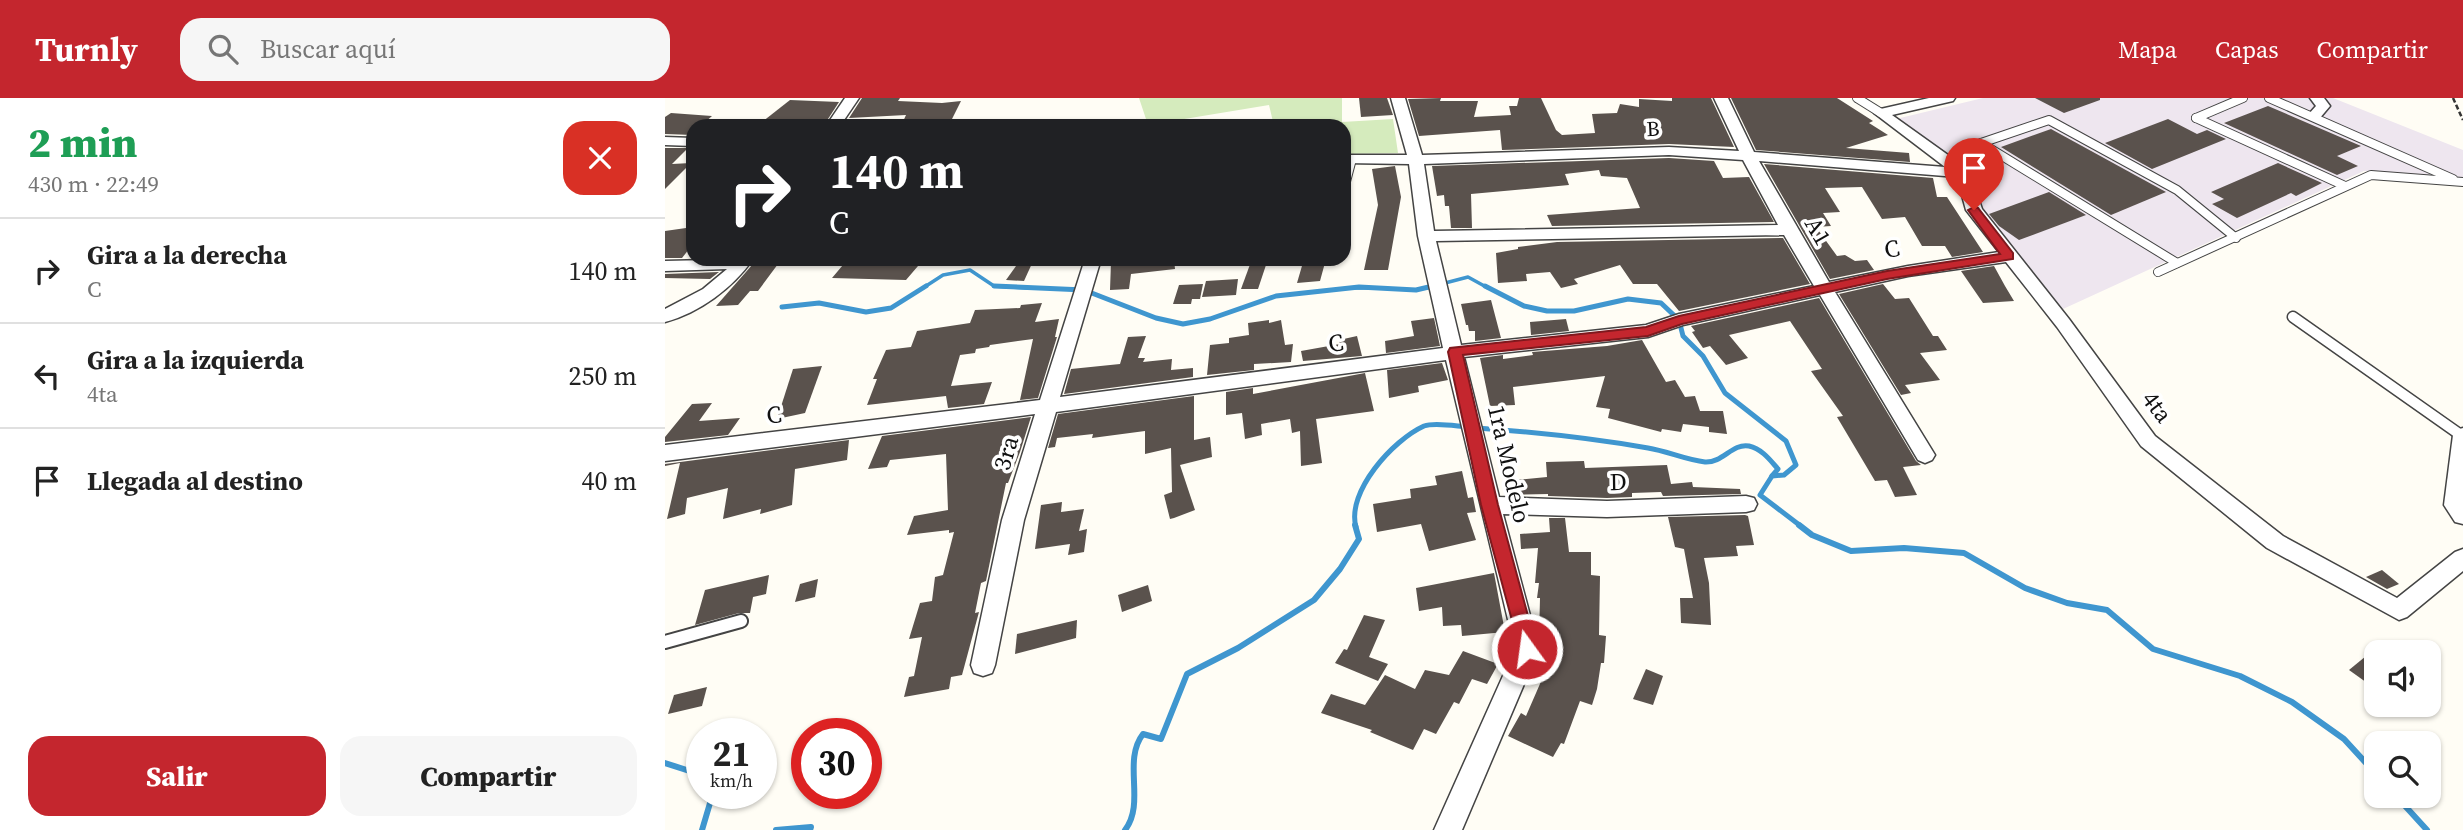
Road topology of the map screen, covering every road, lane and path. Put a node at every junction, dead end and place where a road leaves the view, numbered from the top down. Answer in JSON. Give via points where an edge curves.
{"nodes":[{"id":1,"x":852,"y":98,"type":"edge"},
{"id":2,"x":1398,"y":98,"type":"edge"},
{"id":3,"x":1721,"y":98,"type":"edge"},
{"id":4,"x":1857,"y":98,"type":"edge"},
{"id":5,"x":1948,"y":98,"type":"edge"},
{"id":6,"x":2243,"y":98,"type":"edge"},
{"id":7,"x":2269,"y":98,"type":"edge"},
{"id":8,"x":2317,"y":98,"type":"edge"},
{"id":9,"x":2453,"y":98,"type":"edge"},
{"id":10,"x":1881,"y":113,"type":"junction"},
{"id":11,"x":2314,"y":116,"type":"junction"},
{"id":12,"x":838,"y":119,"type":"edge"},
{"id":13,"x":2463,"y":120,"type":"edge"},
{"id":14,"x":665,"y":141,"type":"edge"},
{"id":15,"x":686,"y":142,"type":"edge"},
{"id":16,"x":1748,"y":155,"type":"junction"},
{"id":17,"x":1351,"y":159,"type":"edge"},
{"id":18,"x":1416,"y":160,"type":"junction"},
{"id":19,"x":1963,"y":173,"type":"junction"},
{"id":20,"x":2461,"y":182,"type":"edge"},
{"id":21,"x":2345,"y":186,"type":"junction"},
{"id":22,"x":1789,"y":230,"type":"junction"},
{"id":23,"x":1426,"y":236,"type":"junction"},
{"id":24,"x":2237,"y":238,"type":"junction"},
{"id":25,"x":2009,"y":256,"type":"junction"},
{"id":26,"x":2177,"y":263,"type":"junction"},
{"id":27,"x":686,"y":265,"type":"edge"},
{"id":28,"x":665,"y":266,"type":"edge"},
{"id":29,"x":740,"y":266,"type":"edge"},
{"id":30,"x":1091,"y":266,"type":"edge"},
{"id":31,"x":2158,"y":272,"type":"dead end"},
{"id":32,"x":1823,"y":289,"type":"junction"},
{"id":33,"x":665,"y":316,"type":"edge"},
{"id":34,"x":2293,"y":317,"type":"dead end"},
{"id":35,"x":1455,"y":352,"type":"junction"},
{"id":36,"x":1047,"y":406,"type":"junction"},
{"id":37,"x":2462,"y":436,"type":"edge"},
{"id":38,"x":665,"y":453,"type":"edge"},
{"id":39,"x":1926,"y":455,"type":"dead end"},
{"id":40,"x":1490,"y":505,"type":"junction"},
{"id":41,"x":1747,"y":505,"type":"dead end"},
{"id":42,"x":2463,"y":516,"type":"edge"},
{"id":43,"x":2463,"y":558,"type":"edge"},
{"id":44,"x":741,"y":621,"type":"dead end"},
{"id":45,"x":665,"y":642,"type":"edge"},
{"id":46,"x":983,"y":665,"type":"dead end"},
{"id":47,"x":1448,"y":830,"type":"edge"}],
"edges":[{"from":1,"to":12,"type":"street"},
{"from":2,"to":18,"type":"street","name":"1ra Modelo"},
{"from":3,"to":16,"type":"street","name":"A1"},
{"from":4,"to":10,"type":"lane"},
{"from":5,"to":10,"type":"street"},
{"from":6,"to":21,"type":"lane","via":[[2196,118]]},
{"from":7,"to":11,"type":"lane"},
{"from":8,"to":11,"type":"street","via":[[2323,106]]},
{"from":9,"to":13,"type":"path"},
{"from":10,"to":19,"type":"street"},
{"from":11,"to":20,"type":"lane"},
{"from":14,"to":15,"type":"street"},
{"from":16,"to":18,"type":"street","name":"B","via":[[1669,151]]},
{"from":16,"to":19,"type":"street","name":"B"},
{"from":16,"to":22,"type":"street","name":"A1"},
{"from":17,"to":18,"type":"street","name":"B"},
{"from":18,"to":23,"type":"street","name":"1ra Modelo"},
{"from":19,"to":25,"type":"street","name":"4ta","via":[[1974,210]]},
{"from":20,"to":21,"type":"lane","via":[[2371,175]]},
{"from":21,"to":24,"type":"lane"},
{"from":22,"to":23,"type":"street","via":[[1534,239]]},
{"from":22,"to":32,"type":"street","name":"A1"},
{"from":23,"to":35,"type":"street","name":"1ra Modelo"},
{"from":24,"to":26,"type":"lane"},
{"from":24,"to":26,"type":"lane","via":[[2177,190],[2049,120],[1981,143]]},
{"from":25,"to":32,"type":"street","name":"C"},
{"from":25,"to":43,"type":"street","name":"4ta","via":[[2148,442],[2276,542],[2399,610]]},
{"from":26,"to":31,"type":"lane"},
{"from":27,"to":28,"type":"street"},
{"from":29,"to":33,"type":"street","via":[[725,283],[697,302]]},
{"from":30,"to":36,"type":"street","name":"3ra"},
{"from":32,"to":35,"type":"street","name":"C","via":[[1648,331]]},
{"from":32,"to":39,"type":"street","name":"A1"},
{"from":34,"to":37,"type":"lane"},
{"from":35,"to":36,"type":"street","name":"C"},
{"from":35,"to":40,"type":"street","name":"1ra Modelo"},
{"from":36,"to":38,"type":"street","name":"C"},
{"from":36,"to":46,"type":"street","name":"3ra","via":[[1013,520]]},
{"from":37,"to":42,"type":"street","via":[[2455,505]]},
{"from":40,"to":41,"type":"street","name":"D","via":[[1607,509]]},
{"from":40,"to":47,"type":"street","name":"1ra Modelo","via":[[1527,649]]},
{"from":44,"to":45,"type":"lane"}]}
